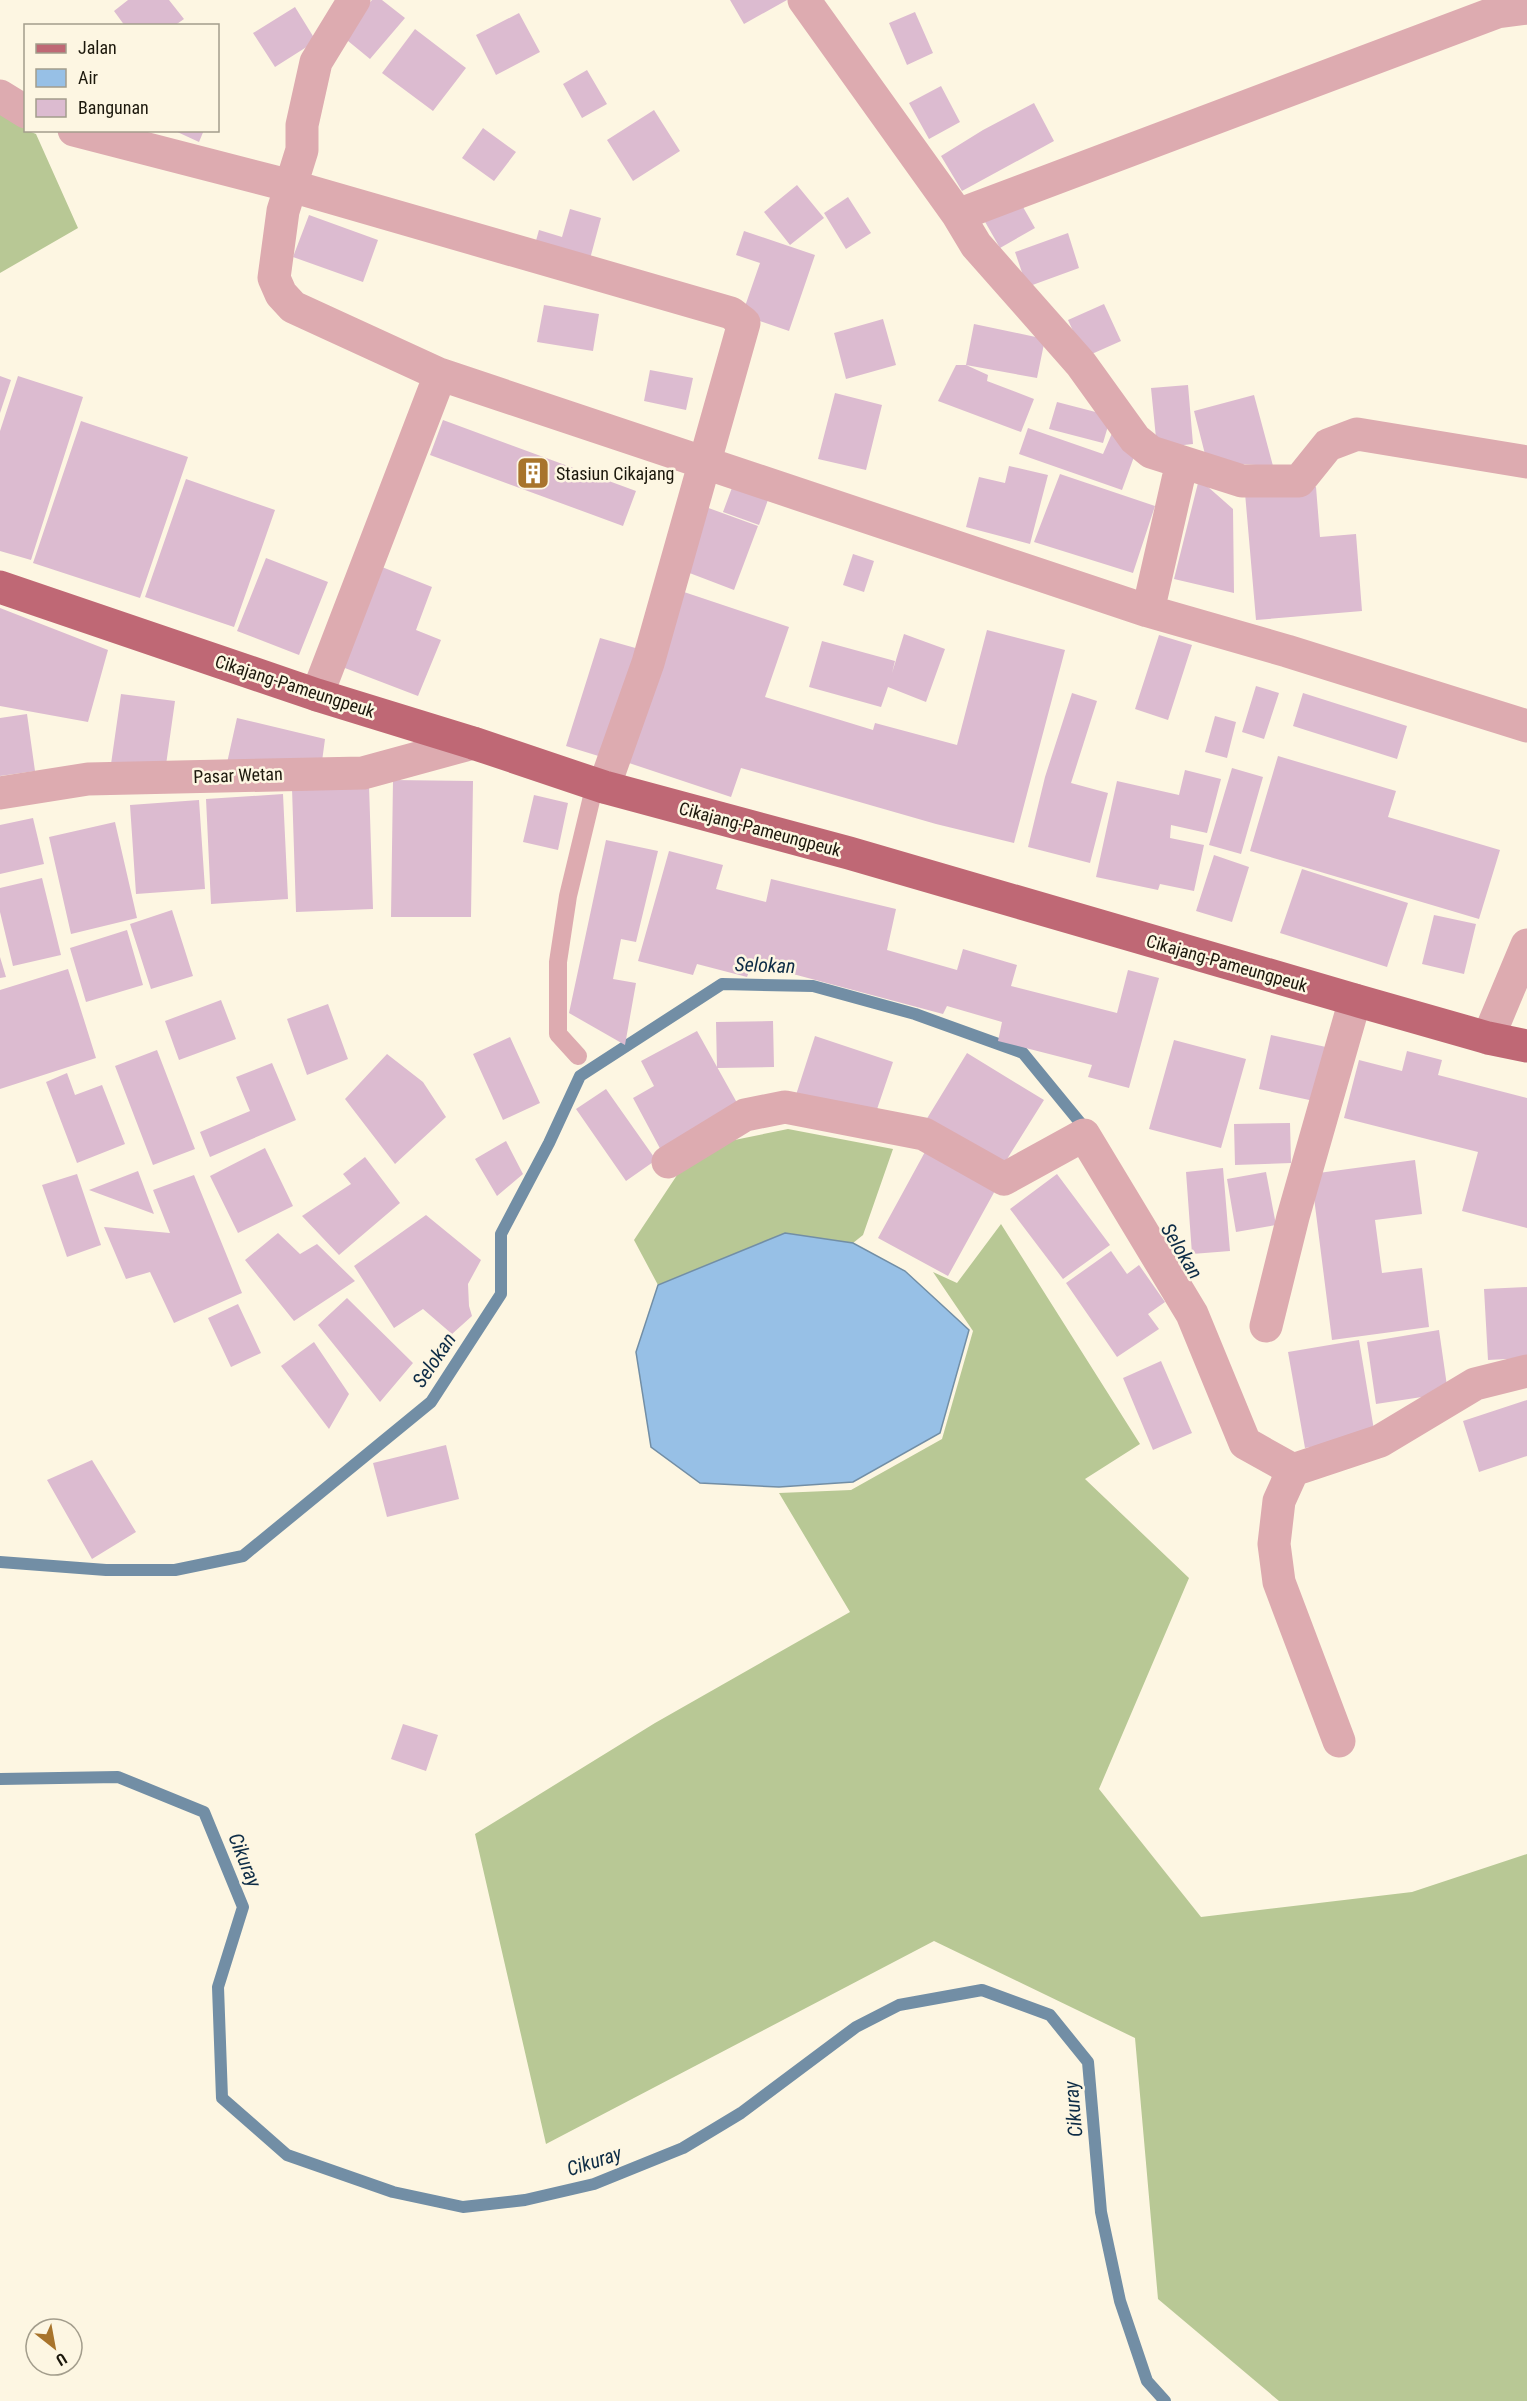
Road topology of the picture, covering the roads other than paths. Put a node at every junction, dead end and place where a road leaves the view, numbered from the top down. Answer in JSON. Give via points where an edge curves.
{"nodes":[{"id":1,"x":354,"y":0,"type":"edge"},
{"id":2,"x":804,"y":0,"type":"edge"},
{"id":3,"x":1527,"y":8,"type":"edge"},
{"id":4,"x":0,"y":96,"type":"edge"},
{"id":5,"x":24,"y":111,"type":"edge"},
{"id":6,"x":82,"y":132,"type":"edge"},
{"id":7,"x":291,"y":186,"type":"junction"},
{"id":8,"x":958,"y":215,"type":"junction"},
{"id":9,"x":439,"y":374,"type":"junction"},
{"id":10,"x":703,"y":462,"type":"junction"},
{"id":11,"x":1182,"y":462,"type":"junction"},
{"id":12,"x":1527,"y":462,"type":"edge"},
{"id":13,"x":0,"y":587,"type":"edge"},
{"id":14,"x":1148,"y":611,"type":"junction"},
{"id":15,"x":317,"y":695,"type":"junction"},
{"id":16,"x":1527,"y":726,"type":"edge"},
{"id":17,"x":473,"y":743,"type":"junction"},
{"id":18,"x":599,"y":786,"type":"junction"},
{"id":19,"x":0,"y":793,"type":"edge"},
{"id":20,"x":1527,"y":945,"type":"edge"},
{"id":21,"x":1355,"y":1000,"type":"junction"},
{"id":22,"x":1488,"y":1038,"type":"junction"},
{"id":23,"x":1527,"y":1046,"type":"edge"},
{"id":24,"x":578,"y":1056,"type":"dead end"},
{"id":25,"x":668,"y":1162,"type":"dead end"},
{"id":26,"x":1266,"y":1326,"type":"dead end"},
{"id":27,"x":1527,"y":1371,"type":"edge"},
{"id":28,"x":1293,"y":1470,"type":"junction"},
{"id":29,"x":1340,"y":1741,"type":"dead end"}],
"edges":[{"from":1,"to":7,"type":"street","via":[[316,62],[302,125],[302,150]]},
{"from":2,"to":8,"type":"street"},
{"from":3,"to":8,"type":"street","via":[[1497,12]]},
{"from":4,"to":5,"type":"street"},
{"from":6,"to":7,"type":"street"},
{"from":7,"to":9,"type":"street","via":[[283,212],[274,278],[281,294],[293,307]]},
{"from":7,"to":10,"type":"street","via":[[731,313],[744,323]]},
{"from":8,"to":11,"type":"street","via":[[976,245],[1081,364],[1135,439],[1151,452]]},
{"from":9,"to":10,"type":"street"},
{"from":9,"to":15,"type":"street"},
{"from":10,"to":14,"type":"street"},
{"from":10,"to":18,"type":"street","via":[[648,663]]},
{"from":11,"to":12,"type":"street","via":[[1242,481],[1299,481],[1328,445],[1357,434]]},
{"from":11,"to":14,"type":"street"},
{"from":13,"to":15,"type":"main road","name":"Cikajang-Pameungpeuk"},
{"from":14,"to":16,"type":"street"},
{"from":15,"to":17,"type":"main road","name":"Cikajang-Pameungpeuk"},
{"from":17,"to":18,"type":"main road","name":"Cikajang-Pameungpeuk"},
{"from":17,"to":19,"type":"street","name":"Pasar Wetan","via":[[363,772],[88,779]]},
{"from":18,"to":21,"type":"main road","name":"Cikajang-Pameungpeuk","via":[[849,853]]},
{"from":18,"to":24,"type":"lane","via":[[568,896],[558,962],[558,1034]]},
{"from":20,"to":22,"type":"street"},
{"from":21,"to":22,"type":"main road","name":"Cikajang-Pameungpeuk"},
{"from":21,"to":26,"type":"street"},
{"from":22,"to":23,"type":"main road","name":"Cikajang-Pameungpeuk"},
{"from":25,"to":28,"type":"street","via":[[746,1115],[785,1107],[924,1134],[1004,1179],[1084,1135],[1192,1314],[1245,1443]]},
{"from":27,"to":28,"type":"street","via":[[1475,1384],[1380,1441]]},
{"from":28,"to":29,"type":"street","via":[[1279,1501],[1274,1544],[1279,1582]]}]}
